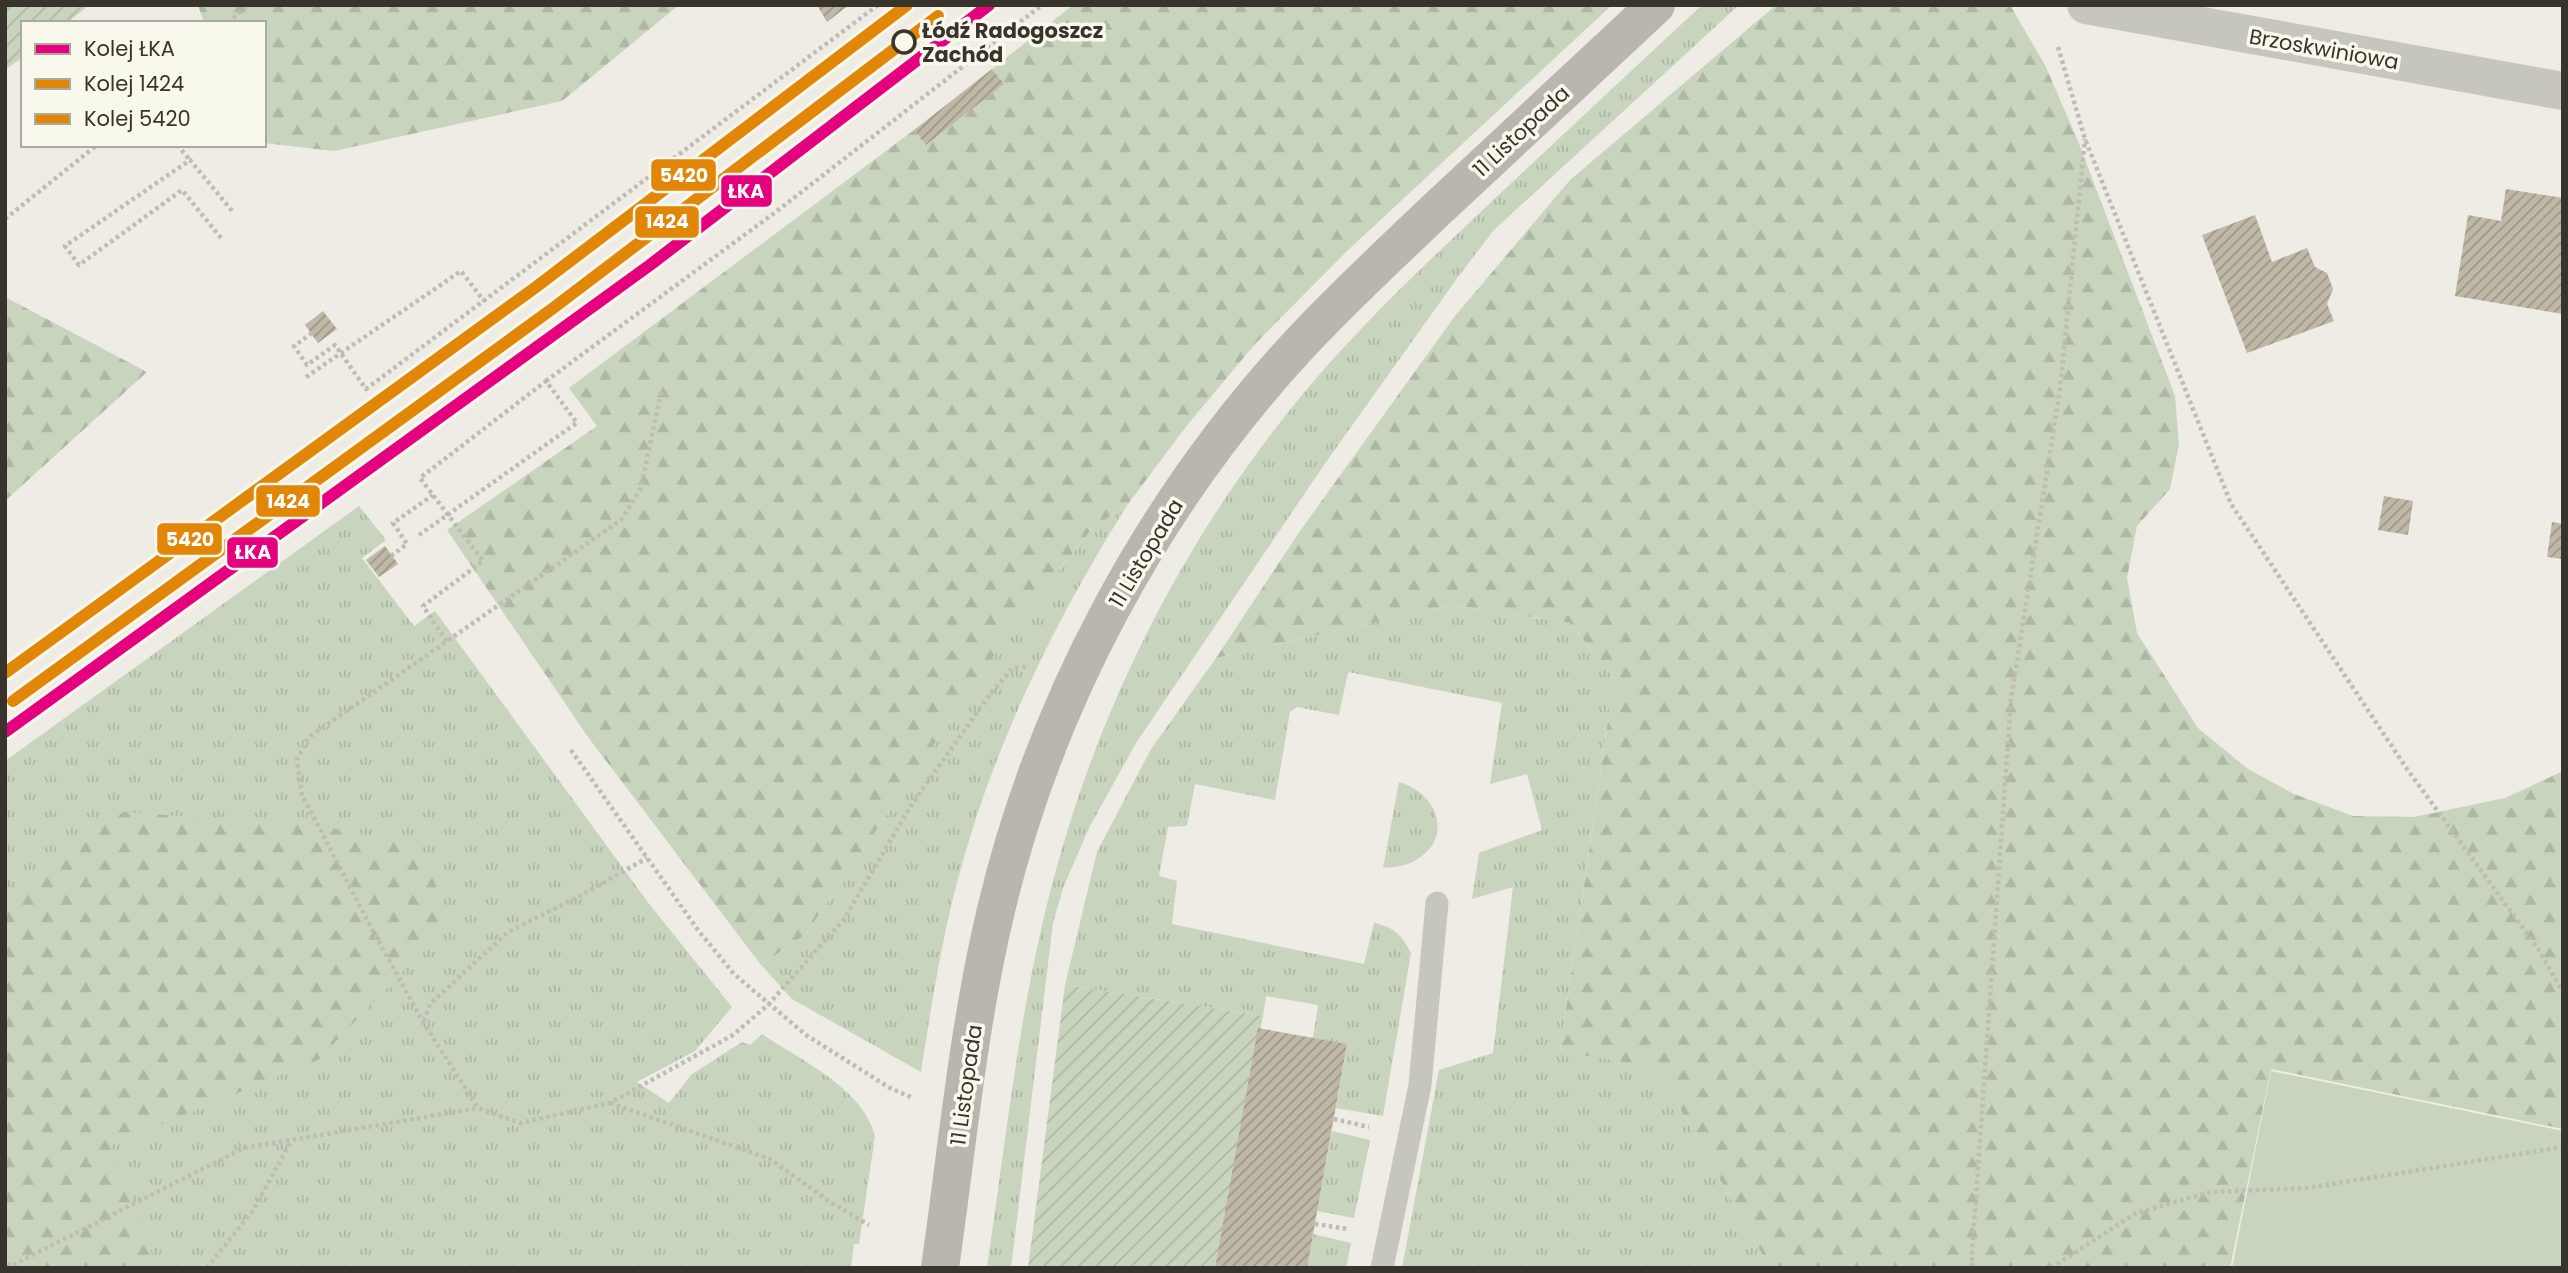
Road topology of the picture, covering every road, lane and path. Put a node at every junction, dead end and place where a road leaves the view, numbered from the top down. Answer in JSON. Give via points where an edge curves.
{"nodes":[{"id":1,"x":248,"y":5,"type":"edge"},
{"id":2,"x":878,"y":5,"type":"edge"},
{"id":3,"x":1042,"y":5,"type":"edge"},
{"id":4,"x":1656,"y":5,"type":"edge"},
{"id":5,"x":2086,"y":5,"type":"edge"},
{"id":6,"x":230,"y":21,"type":"edge"},
{"id":7,"x":2058,"y":46,"type":"dead end"},
{"id":8,"x":2563,"y":91,"type":"edge"},
{"id":9,"x":2085,"y":139,"type":"junction"},
{"id":10,"x":95,"y":147,"type":"edge"},
{"id":11,"x":179,"y":147,"type":"edge"},
{"id":12,"x":190,"y":160,"type":"junction"},
{"id":13,"x":233,"y":212,"type":"dead end"},
{"id":14,"x":5,"y":219,"type":"edge"},
{"id":15,"x":221,"y":238,"type":"dead end"},
{"id":16,"x":484,"y":301,"type":"junction"},
{"id":17,"x":312,"y":334,"type":"dead end"},
{"id":18,"x":306,"y":377,"type":"dead end"},
{"id":19,"x":546,"y":381,"type":"junction"},
{"id":20,"x":661,"y":392,"type":"dead end"},
{"id":21,"x":433,"y":495,"type":"junction"},
{"id":22,"x":419,"y":535,"type":"dead end"},
{"id":23,"x":391,"y":556,"type":"dead end"},
{"id":24,"x":447,"y":642,"type":"junction"},
{"id":25,"x":1077,"y":680,"type":"junction"},
{"id":26,"x":572,"y":750,"type":"dead end"},
{"id":27,"x":647,"y":858,"type":"junction"},
{"id":28,"x":1437,"y":903,"type":"dead end"},
{"id":29,"x":2563,"y":993,"type":"edge"},
{"id":30,"x":768,"y":1005,"type":"junction"},
{"id":31,"x":424,"y":1022,"type":"junction"},
{"id":32,"x":610,"y":1103,"type":"junction"},
{"id":33,"x":478,"y":1108,"type":"junction"},
{"id":34,"x":963,"y":1111,"type":"junction"},
{"id":35,"x":291,"y":1141,"type":"junction"},
{"id":36,"x":2563,"y":1147,"type":"edge"},
{"id":37,"x":1314,"y":1224,"type":"dead end"},
{"id":38,"x":869,"y":1225,"type":"dead end"},
{"id":39,"x":1359,"y":1231,"type":"dead end"},
{"id":40,"x":7,"y":1268,"type":"edge"},
{"id":41,"x":207,"y":1268,"type":"edge"},
{"id":42,"x":940,"y":1268,"type":"edge"},
{"id":43,"x":1382,"y":1268,"type":"edge"},
{"id":44,"x":1971,"y":1268,"type":"edge"},
{"id":45,"x":2051,"y":1268,"type":"edge"}],
"edges":[{"from":1,"to":6,"type":"path"},
{"from":2,"to":16,"type":"path"},
{"from":3,"to":19,"type":"path","via":[[777,211]]},
{"from":4,"to":25,"type":"street","name":"11 Listopada","via":[[1357,285],[1295,349],[1230,426],[1175,504],[1116,600]]},
{"from":5,"to":8,"type":"street","name":"Brzoskwiniowa"},
{"from":7,"to":9,"type":"path"},
{"from":9,"to":29,"type":"path","via":[[2231,504],[2407,769],[2539,950]]},
{"from":9,"to":44,"type":"path","via":[[2060,389],[2011,699]]},
{"from":10,"to":14,"type":"path"},
{"from":11,"to":12,"type":"path"},
{"from":12,"to":13,"type":"path"},
{"from":12,"to":15,"type":"path","via":[[65,247],[79,265],[182,190]]},
{"from":16,"to":17,"type":"path","via":[[366,389],[335,345],[307,365],[294,345]]},
{"from":16,"to":18,"type":"path","via":[[461,271]]},
{"from":19,"to":21,"type":"path","via":[[420,478]]},
{"from":19,"to":22,"type":"path","via":[[577,422]]},
{"from":20,"to":24,"type":"path","via":[[641,488],[621,520]]},
{"from":21,"to":23,"type":"path","via":[[394,523],[407,544]]},
{"from":21,"to":24,"type":"path","via":[[483,561],[423,606]]},
{"from":24,"to":31,"type":"path","via":[[308,738],[297,760],[302,794]]},
{"from":25,"to":30,"type":"path","via":[[1038,665],[1013,668],[912,804],[844,919]]},
{"from":25,"to":34,"type":"street","name":"11 Listopada","via":[[1042,761],[996,907]]},
{"from":26,"to":27,"type":"path"},
{"from":27,"to":30,"type":"path","via":[[717,956]]},
{"from":27,"to":31,"type":"path","via":[[508,932],[430,1004]]},
{"from":28,"to":43,"type":"lane","via":[[1420,1085]]},
{"from":30,"to":32,"type":"path","via":[[733,1035]]},
{"from":30,"to":34,"type":"path","via":[[890,1088]]},
{"from":31,"to":33,"type":"path"},
{"from":32,"to":33,"type":"path","via":[[520,1123]]},
{"from":32,"to":38,"type":"path","via":[[771,1159]]},
{"from":33,"to":35,"type":"path"},
{"from":34,"to":42,"type":"street","name":"11 Listopada"},
{"from":35,"to":40,"type":"path","via":[[244,1148]]},
{"from":35,"to":41,"type":"path","via":[[254,1209]]},
{"from":36,"to":45,"type":"path","via":[[2307,1188],[2211,1192],[2136,1213]]},
{"from":37,"to":39,"type":"path"}]}
